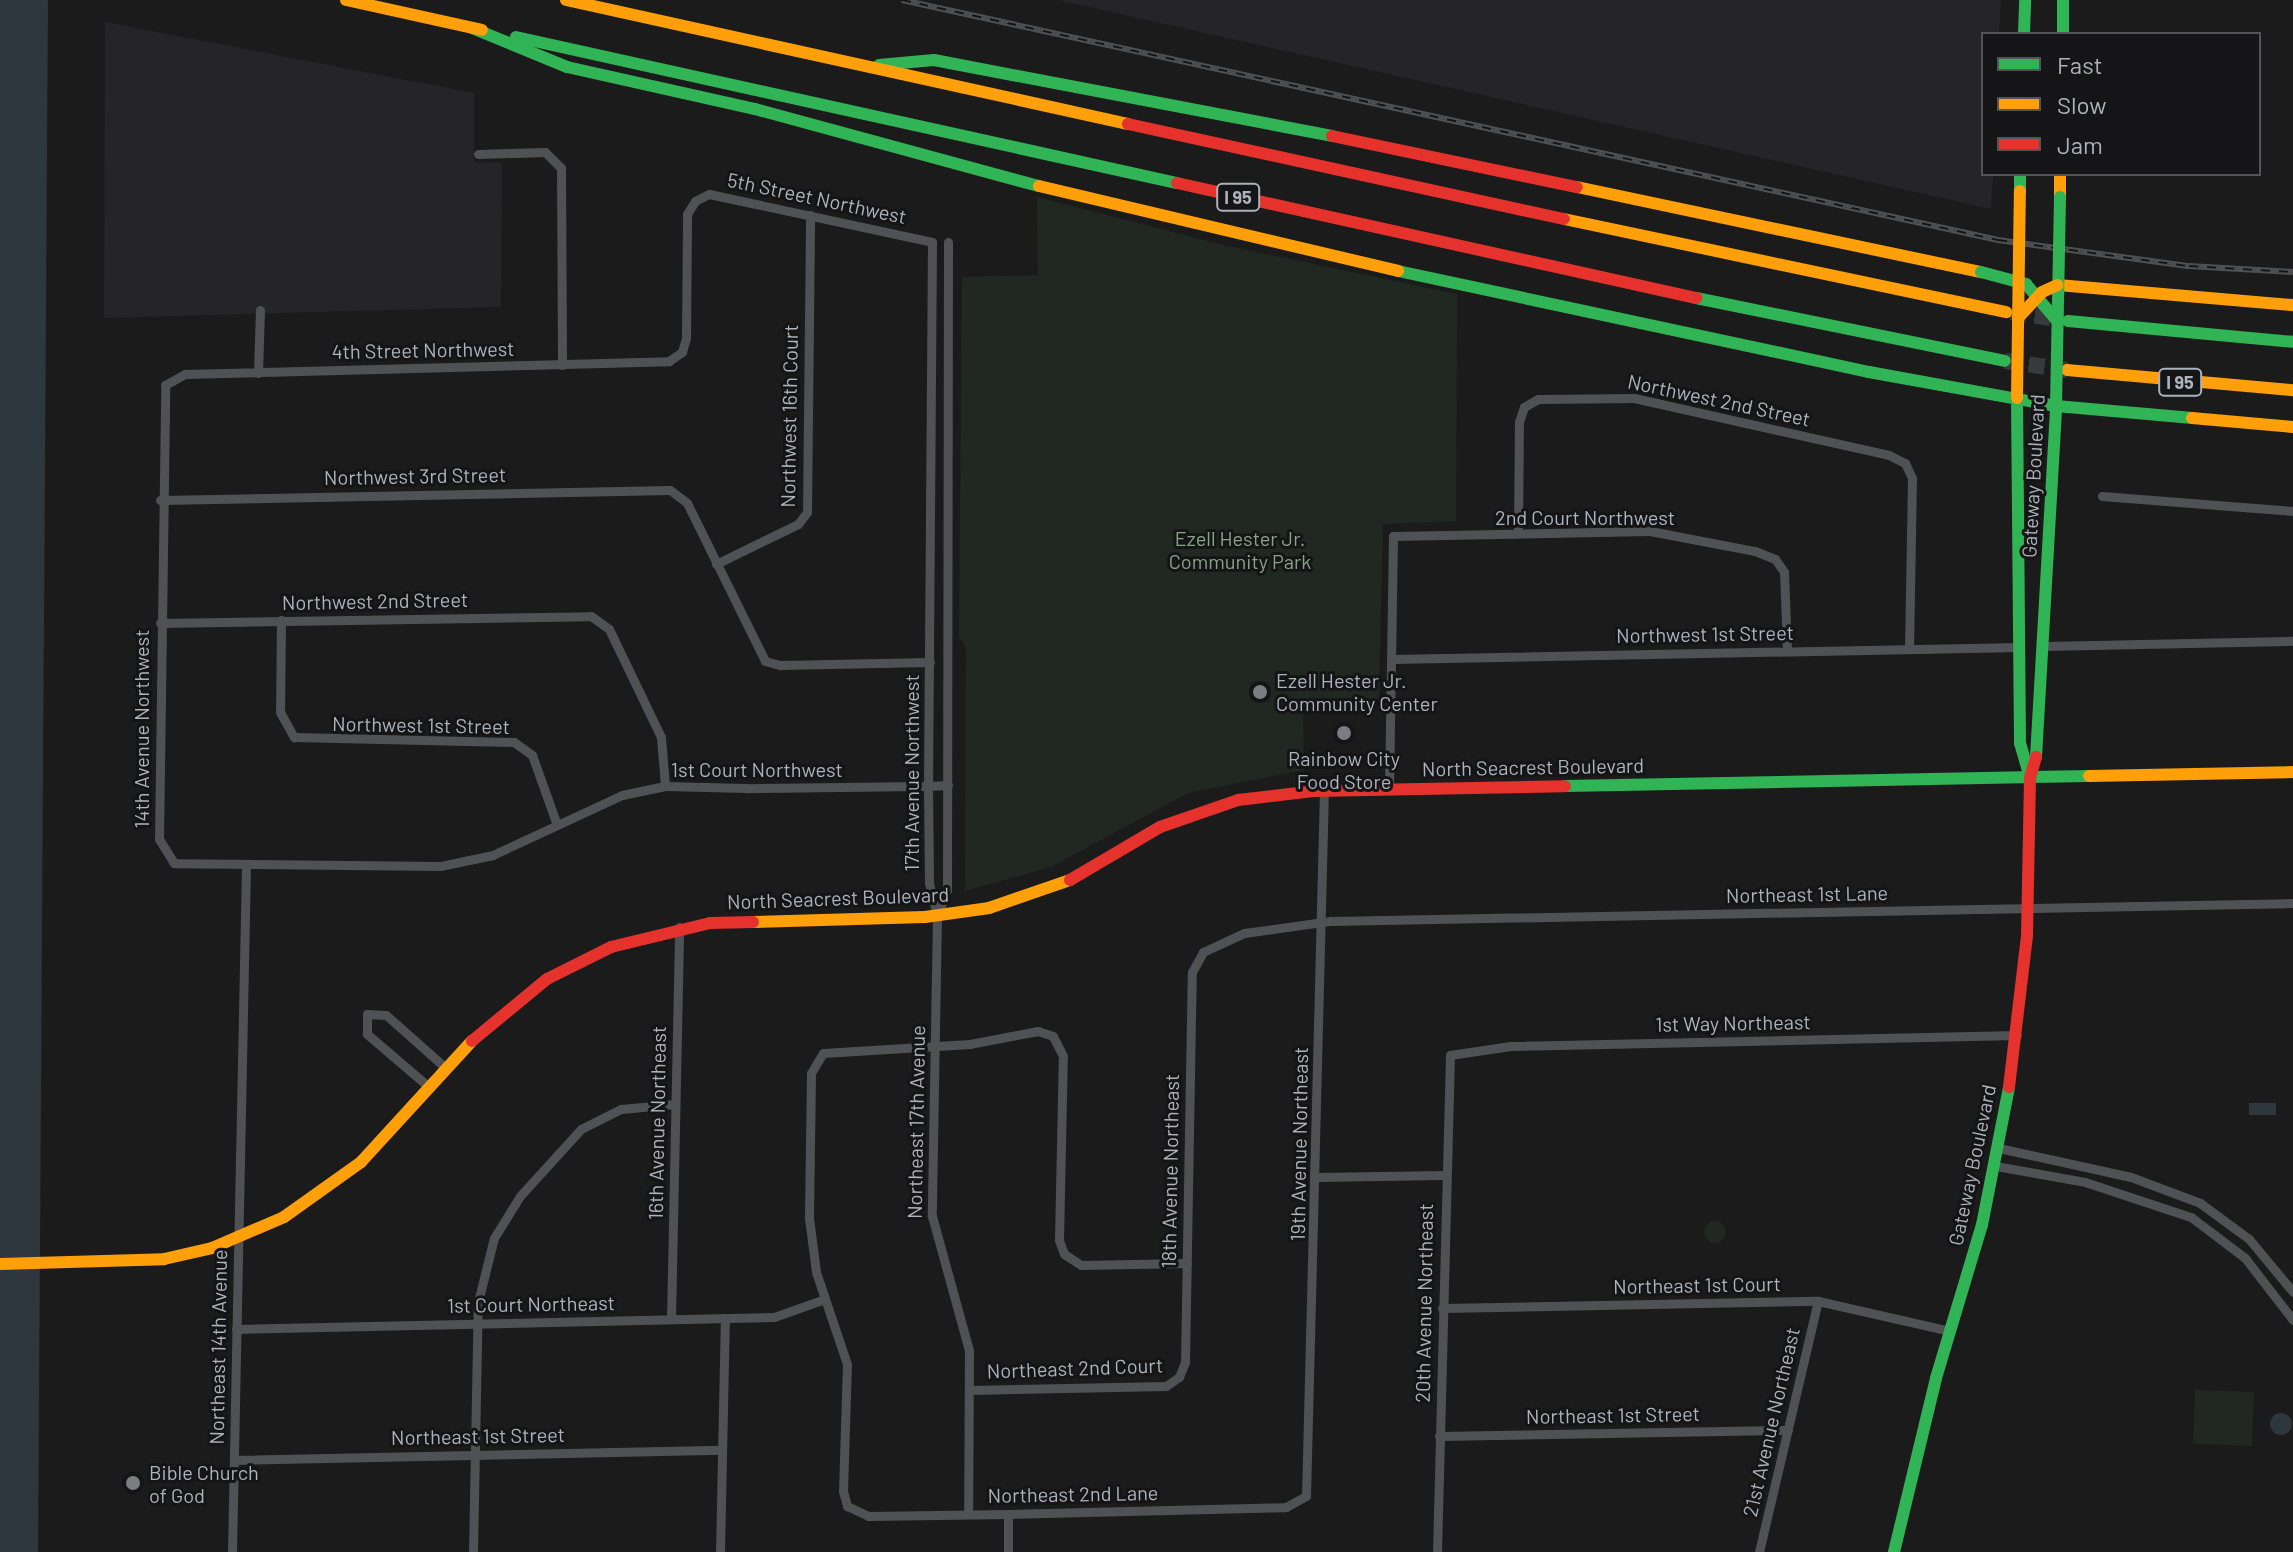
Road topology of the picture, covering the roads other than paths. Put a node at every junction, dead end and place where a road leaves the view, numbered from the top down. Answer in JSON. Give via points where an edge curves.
{"nodes":[{"id":1,"x":346,"y":0,"type":"edge"},
{"id":2,"x":566,"y":0,"type":"edge"},
{"id":3,"x":2025,"y":0,"type":"edge"},
{"id":4,"x":2063,"y":0,"type":"edge"},
{"id":5,"x":472,"y":28,"type":"junction"},
{"id":6,"x":2024,"y":32,"type":"edge"},
{"id":7,"x":2063,"y":32,"type":"edge"},
{"id":8,"x":862,"y":66,"type":"junction"},
{"id":9,"x":478,"y":154,"type":"dead end"},
{"id":10,"x":2020,"y":176,"type":"edge"},
{"id":11,"x":2060,"y":176,"type":"edge"},
{"id":12,"x":810,"y":215,"type":"junction"},
{"id":13,"x":932,"y":242,"type":"joint"},
{"id":14,"x":948,"y":242,"type":"dead end"},
{"id":15,"x":2019,"y":279,"type":"junction"},
{"id":16,"x":2064,"y":285,"type":"junction"},
{"id":17,"x":2038,"y":295,"type":"junction"},
{"id":18,"x":2293,"y":305,"type":"edge"},
{"id":19,"x":260,"y":310,"type":"dead end"},
{"id":20,"x":2012,"y":315,"type":"junction"},
{"id":21,"x":2063,"y":321,"type":"junction"},
{"id":22,"x":2293,"y":342,"type":"edge"},
{"id":23,"x":682,"y":352,"type":"joint"},
{"id":24,"x":2005,"y":361,"type":"tunnel mouth"},
{"id":25,"x":562,"y":365,"type":"junction"},
{"id":26,"x":2067,"y":370,"type":"tunnel mouth"},
{"id":27,"x":258,"y":373,"type":"junction"},
{"id":28,"x":165,"y":385,"type":"joint"},
{"id":29,"x":2293,"y":390,"type":"edge"},
{"id":30,"x":2017,"y":398,"type":"junction"},
{"id":31,"x":2056,"y":406,"type":"junction"},
{"id":32,"x":2293,"y":427,"type":"edge"},
{"id":33,"x":2102,"y":496,"type":"dead end"},
{"id":34,"x":160,"y":500,"type":"junction"},
{"id":35,"x":2293,"y":511,"type":"edge"},
{"id":36,"x":1518,"y":533,"type":"junction"},
{"id":37,"x":716,"y":564,"type":"junction"},
{"id":38,"x":281,"y":620,"type":"junction"},
{"id":39,"x":160,"y":623,"type":"junction"},
{"id":40,"x":2293,"y":641,"type":"edge"},
{"id":41,"x":2045,"y":646,"type":"junction"},
{"id":42,"x":2020,"y":647,"type":"junction"},
{"id":43,"x":1909,"y":649,"type":"junction"},
{"id":44,"x":1787,"y":650,"type":"junction"},
{"id":45,"x":1391,"y":659,"type":"junction"},
{"id":46,"x":930,"y":662,"type":"junction"},
{"id":47,"x":2293,"y":772,"type":"edge"},
{"id":48,"x":2030,"y":778,"type":"junction"},
{"id":49,"x":948,"y":785,"type":"junction"},
{"id":50,"x":665,"y":786,"type":"junction"},
{"id":51,"x":928,"y":786,"type":"junction"},
{"id":52,"x":1389,"y":790,"type":"junction"},
{"id":53,"x":1324,"y":791,"type":"junction"},
{"id":54,"x":557,"y":825,"type":"junction"},
{"id":55,"x":246,"y":867,"type":"junction"},
{"id":56,"x":2293,"y":903,"type":"edge"},
{"id":57,"x":2028,"y":907,"type":"junction"},
{"id":58,"x":937,"y":916,"type":"junction"},
{"id":59,"x":1321,"y":921,"type":"junction"},
{"id":60,"x":679,"y":927,"type":"junction"},
{"id":61,"x":2017,"y":1035,"type":"junction"},
{"id":62,"x":935,"y":1047,"type":"junction"},
{"id":63,"x":1450,"y":1055,"type":"joint"},
{"id":64,"x":446,"y":1068,"type":"junction"},
{"id":65,"x":429,"y":1087,"type":"junction"},
{"id":66,"x":675,"y":1104,"type":"junction"},
{"id":67,"x":1999,"y":1148,"type":"junction"},
{"id":68,"x":1996,"y":1166,"type":"junction"},
{"id":69,"x":1444,"y":1175,"type":"junction"},
{"id":70,"x":1317,"y":1177,"type":"junction"},
{"id":71,"x":238,"y":1239,"type":"junction"},
{"id":72,"x":1187,"y":1263,"type":"junction"},
{"id":73,"x":0,"y":1264,"type":"edge"},
{"id":74,"x":2293,"y":1292,"type":"edge"},
{"id":75,"x":825,"y":1299,"type":"junction"},
{"id":76,"x":1818,"y":1301,"type":"junction"},
{"id":77,"x":1442,"y":1308,"type":"junction"},
{"id":78,"x":725,"y":1318,"type":"junction"},
{"id":79,"x":671,"y":1319,"type":"junction"},
{"id":80,"x":2293,"y":1320,"type":"edge"},
{"id":81,"x":477,"y":1323,"type":"junction"},
{"id":82,"x":236,"y":1329,"type":"junction"},
{"id":83,"x":1950,"y":1331,"type":"junction"},
{"id":84,"x":1179,"y":1377,"type":"joint"},
{"id":85,"x":970,"y":1390,"type":"junction"},
{"id":86,"x":1788,"y":1430,"type":"junction"},
{"id":87,"x":1439,"y":1436,"type":"junction"},
{"id":88,"x":722,"y":1450,"type":"junction"},
{"id":89,"x":474,"y":1454,"type":"junction"},
{"id":90,"x":234,"y":1460,"type":"junction"},
{"id":91,"x":1306,"y":1496,"type":"joint"},
{"id":92,"x":968,"y":1514,"type":"junction"},
{"id":93,"x":1008,"y":1514,"type":"junction"},
{"id":94,"x":232,"y":1552,"type":"edge"},
{"id":95,"x":473,"y":1552,"type":"edge"},
{"id":96,"x":720,"y":1552,"type":"edge"},
{"id":97,"x":1008,"y":1552,"type":"edge"},
{"id":98,"x":1437,"y":1552,"type":"edge"},
{"id":99,"x":1759,"y":1552,"type":"edge"},
{"id":100,"x":1894,"y":1552,"type":"edge"}],
"edges":[{"from":1,"to":5,"type":"main road","number":"I 95"},
{"from":2,"to":8,"type":"main road","number":"I 95"},
{"from":3,"to":6,"type":"main road"},
{"from":4,"to":7,"type":"main road"},
{"from":5,"to":24,"type":"main road","number":"I 95","via":[[1776,316]]},
{"from":5,"to":30,"type":"main road","via":[[567,67],[742,106],[1194,226],[1857,370]]},
{"from":8,"to":15,"type":"main road","bridge":true,"via":[[934,60],[1131,94]]},
{"from":8,"to":20,"type":"main road","number":"I 95"},
{"from":9,"to":25,"type":"street","via":[[545,152],[561,168]]},
{"from":10,"to":15,"type":"main road","name":"Gateway Boulevard","bridge":true},
{"from":11,"to":16,"type":"main road","name":"Gateway Boulevard","bridge":true},
{"from":12,"to":13,"type":"street","name":"5th Street Northwest"},
{"from":12,"to":23,"type":"street","name":"5th Street Northwest","via":[[716,195],[695,201],[687,214]]},
{"from":12,"to":37,"type":"street","name":"Northwest 16th Court","via":[[807,512],[798,524]]},
{"from":13,"to":46,"type":"street","name":"17th Avenue Northwest"},
{"from":14,"to":49,"type":"street","name":"17th Avenue Northwest"},
{"from":15,"to":17,"type":"main road","bridge":true},
{"from":15,"to":20,"type":"main road","name":"Gateway Boulevard","bridge":true},
{"from":16,"to":17,"type":"main road","bridge":true},
{"from":16,"to":18,"type":"main road"},
{"from":16,"to":21,"type":"main road","name":"Gateway Boulevard","bridge":true},
{"from":17,"to":20,"type":"main road","bridge":true},
{"from":17,"to":21,"type":"main road","bridge":true},
{"from":19,"to":27,"type":"street"},
{"from":20,"to":30,"type":"main road","name":"Gateway Boulevard","bridge":true},
{"from":21,"to":22,"type":"main road"},
{"from":21,"to":31,"type":"main road","name":"Gateway Boulevard","bridge":true},
{"from":23,"to":25,"type":"street","name":"4th Street Northwest","via":[[661,362]]},
{"from":25,"to":27,"type":"street","name":"4th Street Northwest"},
{"from":26,"to":29,"type":"main road","number":"I 95"},
{"from":27,"to":28,"type":"street","name":"4th Street Northwest","via":[[185,374]]},
{"from":28,"to":34,"type":"street","name":"14th Avenue Northwest"},
{"from":30,"to":31,"type":"main road"},
{"from":30,"to":42,"type":"main road","name":"Gateway Boulevard"},
{"from":31,"to":32,"type":"main road"},
{"from":31,"to":41,"type":"main road","name":"Gateway Boulevard"},
{"from":33,"to":35,"type":"street"},
{"from":34,"to":37,"type":"street","name":"Northwest 3rd Street","via":[[670,490],[687,503]]},
{"from":34,"to":39,"type":"street","name":"14th Avenue Northwest"},
{"from":36,"to":43,"type":"street","name":"Northwest 2nd Street","via":[[1519,422],[1524,407],[1549,397],[1634,398],[1889,455],[1905,463],[1912,478]]},
{"from":36,"to":44,"type":"street","name":"2nd Court Northwest","via":[[1663,532],[1767,556],[1784,572]]},
{"from":36,"to":45,"type":"street","name":"2nd Court Northwest","via":[[1393,536]]},
{"from":37,"to":46,"type":"street","via":[[760,655],[772,664]]},
{"from":38,"to":39,"type":"street","name":"Northwest 2nd Street"},
{"from":38,"to":50,"type":"street","name":"Northwest 2nd Street","via":[[591,616],[609,629],[661,737]]},
{"from":38,"to":54,"type":"street","name":"Northwest 1st Street","via":[[284,726],[309,741],[514,742],[532,755]]},
{"from":39,"to":55,"type":"street","name":"14th Avenue Northwest","via":[[160,846],[181,866]]},
{"from":40,"to":41,"type":"street"},
{"from":41,"to":48,"type":"main road","name":"Gateway Boulevard","via":[[2040,743]]},
{"from":42,"to":43,"type":"street","name":"Northwest 1st Street"},
{"from":42,"to":48,"type":"main road","name":"Gateway Boulevard","via":[[2020,743]]},
{"from":43,"to":44,"type":"street","name":"Northwest 1st Street"},
{"from":44,"to":45,"type":"street","name":"Northwest 1st Street"},
{"from":45,"to":52,"type":"street"},
{"from":46,"to":51,"type":"street","name":"17th Avenue Northwest"},
{"from":47,"to":48,"type":"main road","name":"North Seacrest Boulevard"},
{"from":48,"to":52,"type":"main road","name":"North Seacrest Boulevard"},
{"from":48,"to":57,"type":"main road","name":"Gateway Boulevard"},
{"from":49,"to":51,"type":"street","name":"1st Court Northwest"},
{"from":49,"to":58,"type":"street","name":"17th Avenue Northwest","via":[[947,890]]},
{"from":50,"to":51,"type":"street","name":"1st Court Northwest"},
{"from":50,"to":54,"type":"street","name":"1st Court Northwest","via":[[622,795]]},
{"from":51,"to":58,"type":"street","name":"17th Avenue Northwest","via":[[929,883]]},
{"from":52,"to":53,"type":"main road","name":"North Seacrest Boulevard"},
{"from":53,"to":58,"type":"main road","name":"North Seacrest Boulevard","via":[[1268,794],[1209,807],[1160,827],[1047,890],[989,908]]},
{"from":53,"to":59,"type":"street","name":"19th Avenue Northeast"},
{"from":54,"to":55,"type":"street","name":"1st Court Northwest","via":[[493,855],[441,866]]},
{"from":55,"to":71,"type":"street"},
{"from":56,"to":57,"type":"street","name":"Northeast 1st Lane"},
{"from":57,"to":59,"type":"street","name":"Northeast 1st Lane"},
{"from":57,"to":61,"type":"main road","name":"Gateway Boulevard"},
{"from":58,"to":60,"type":"main road","name":"North Seacrest Boulevard","via":[[741,920]]},
{"from":58,"to":62,"type":"street","name":"Northeast 17th Avenue"},
{"from":59,"to":70,"type":"street","name":"19th Avenue Northeast"},
{"from":59,"to":72,"type":"street","name":"18th Avenue Northeast","via":[[1244,933],[1203,952],[1194,964]]},
{"from":60,"to":64,"type":"main road","name":"North Seacrest Boulevard","via":[[611,947],[547,979],[490,1021]]},
{"from":60,"to":66,"type":"street","name":"16th Avenue Northeast"},
{"from":61,"to":63,"type":"street","name":"1st Way Northeast","via":[[1510,1046],[1465,1048]]},
{"from":61,"to":67,"type":"main road","name":"Gateway Boulevard"},
{"from":62,"to":72,"type":"street","via":[[1038,1031],[1058,1042],[1063,1056],[1059,1240],[1064,1254],[1081,1265]]},
{"from":62,"to":75,"type":"street","via":[[830,1050],[817,1058],[811,1073],[809,1218]]},
{"from":62,"to":85,"type":"street","name":"Northeast 17th Avenue","via":[[933,1233],[965,1323]]},
{"from":63,"to":69,"type":"street","name":"20th Avenue Northeast"},
{"from":64,"to":65,"type":"main road","name":"North Seacrest Boulevard"},
{"from":64,"to":65,"type":"street","via":[[386,1015],[367,1014],[367,1034]]},
{"from":65,"to":71,"type":"main road","name":"North Seacrest Boulevard","via":[[337,1182]]},
{"from":66,"to":79,"type":"street","name":"16th Avenue Northeast"},
{"from":66,"to":81,"type":"street","via":[[613,1112],[567,1141],[520,1196],[494,1238],[479,1286]]},
{"from":67,"to":68,"type":"main road","name":"Gateway Boulevard"},
{"from":67,"to":74,"type":"street","via":[[2131,1177],[2200,1203],[2249,1239]]},
{"from":68,"to":80,"type":"street","via":[[2085,1182],[2191,1217],[2245,1258]]},
{"from":68,"to":83,"type":"main road","name":"Gateway Boulevard"},
{"from":69,"to":70,"type":"street"},
{"from":69,"to":77,"type":"street","name":"20th Avenue Northeast"},
{"from":70,"to":91,"type":"street","name":"19th Avenue Northeast"},
{"from":71,"to":73,"type":"main road","name":"North Seacrest Boulevard","via":[[164,1259]]},
{"from":71,"to":82,"type":"street","name":"Northeast 14th Avenue"},
{"from":72,"to":84,"type":"street","name":"18th Avenue Northeast","via":[[1185,1362]]},
{"from":75,"to":78,"type":"street","name":"1st Court Northeast","via":[[782,1316]]},
{"from":75,"to":92,"type":"street","name":"Northeast 2nd Lane","via":[[847,1364],[844,1499],[853,1511],[868,1516]]},
{"from":76,"to":77,"type":"street","name":"Northeast 1st Court"},
{"from":76,"to":83,"type":"street","name":"Northeast 1st Court"},
{"from":76,"to":86,"type":"street","name":"21st Avenue Northeast"},
{"from":77,"to":87,"type":"street","name":"20th Avenue Northeast"},
{"from":78,"to":79,"type":"street","name":"1st Court Northeast"},
{"from":78,"to":88,"type":"street"},
{"from":79,"to":81,"type":"street","name":"1st Court Northeast"},
{"from":81,"to":82,"type":"street","name":"1st Court Northeast"},
{"from":81,"to":89,"type":"street"},
{"from":82,"to":90,"type":"street","name":"Northeast 14th Avenue"},
{"from":83,"to":100,"type":"main road","name":"Gateway Boulevard"},
{"from":84,"to":85,"type":"street","name":"Northeast 2nd Court","via":[[1166,1386]]},
{"from":85,"to":92,"type":"street","name":"Northeast 17th Avenue"},
{"from":86,"to":87,"type":"street","name":"Northeast 1st Street"},
{"from":86,"to":99,"type":"street","name":"21st Avenue Northeast"},
{"from":87,"to":98,"type":"street","name":"20th Avenue Northeast"},
{"from":88,"to":89,"type":"street","name":"Northeast 1st Street"},
{"from":88,"to":96,"type":"street"},
{"from":89,"to":90,"type":"street","name":"Northeast 1st Street"},
{"from":89,"to":95,"type":"street"},
{"from":90,"to":94,"type":"street","name":"Northeast 14th Avenue"},
{"from":91,"to":93,"type":"street","name":"Northeast 2nd Lane","via":[[1286,1507]]},
{"from":92,"to":93,"type":"street","name":"Northeast 2nd Lane"},
{"from":93,"to":97,"type":"street"}]}
